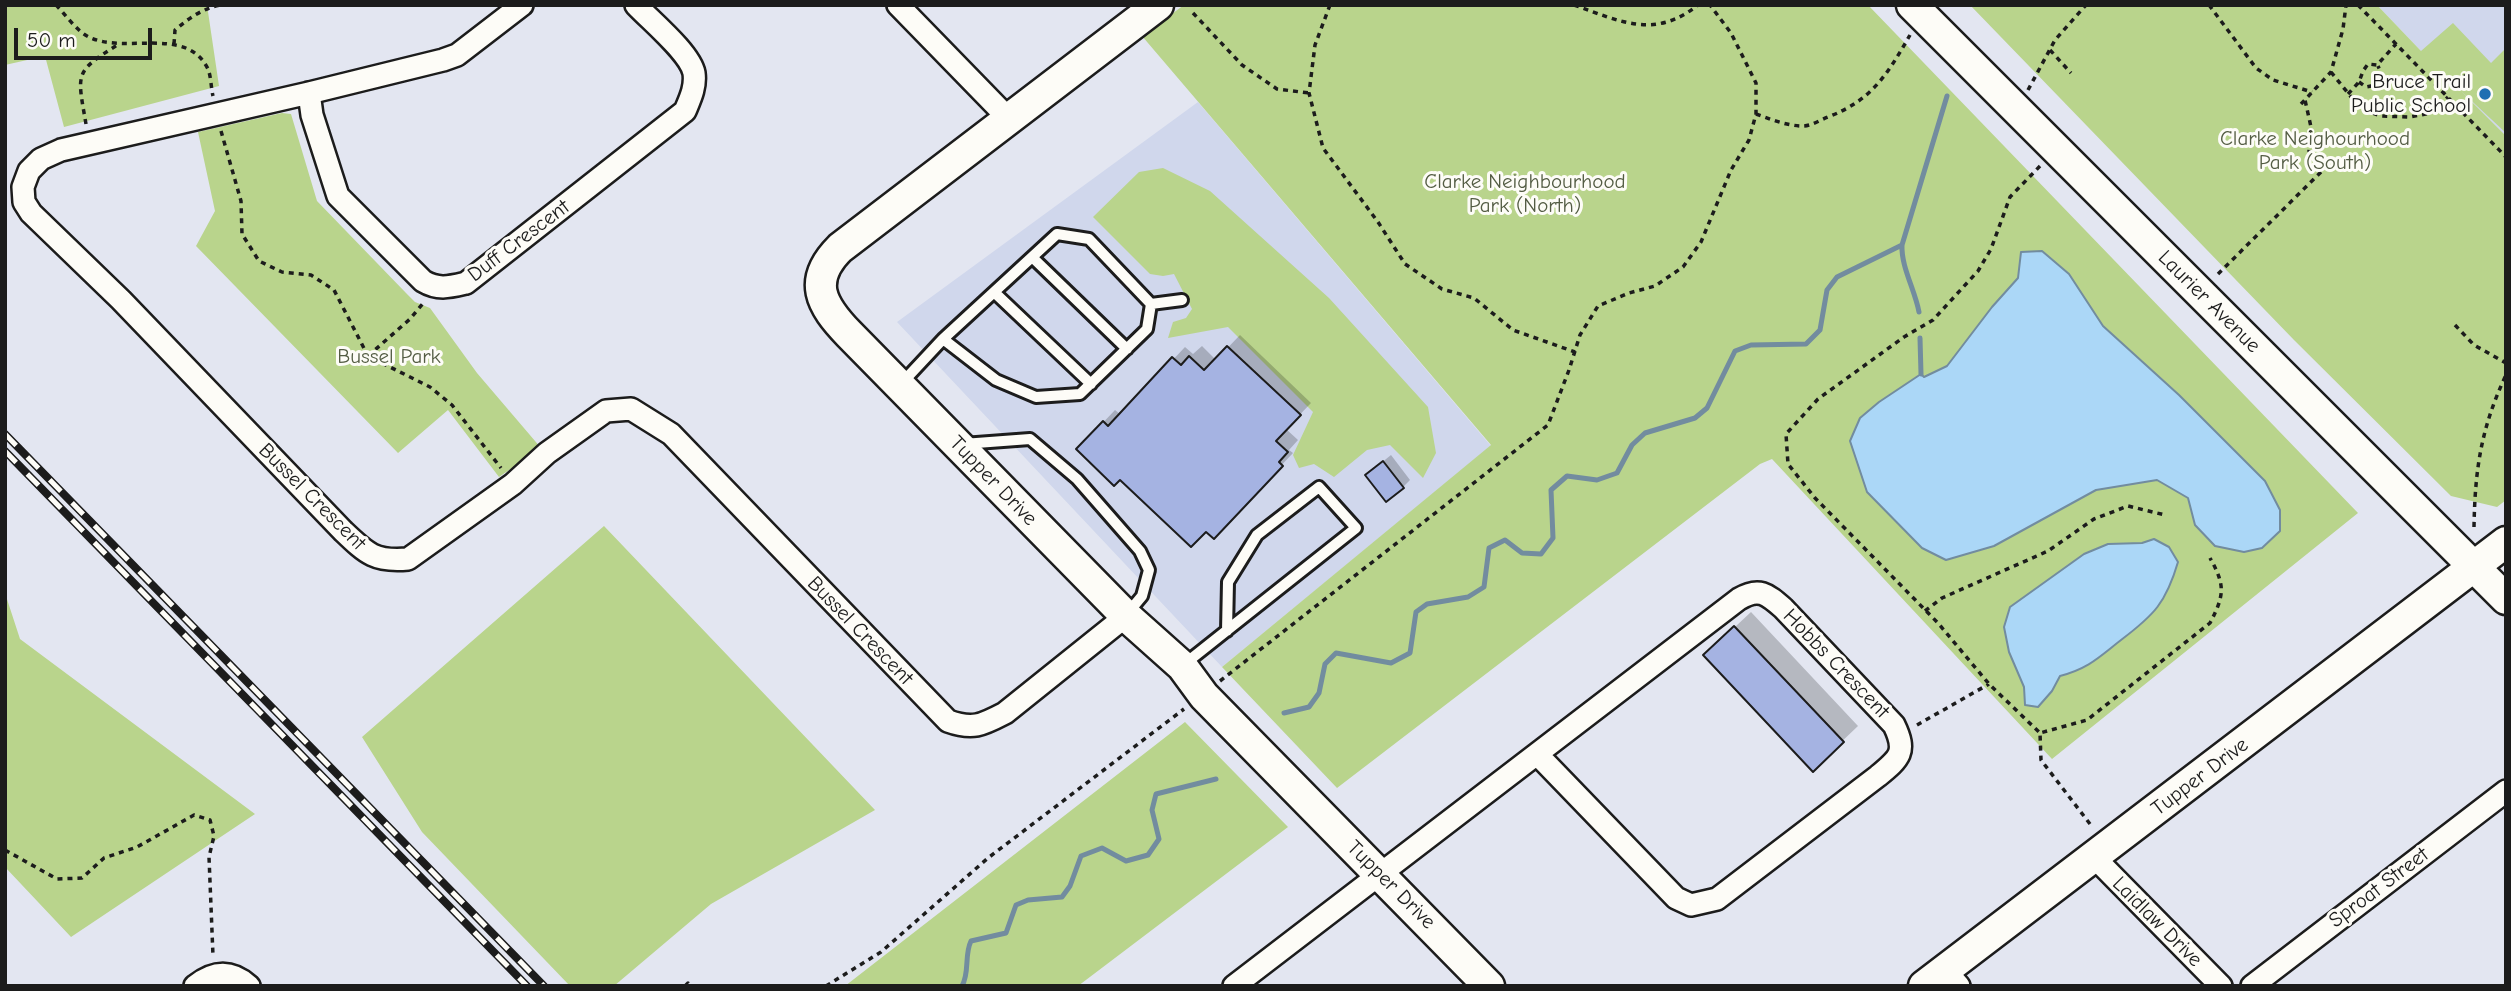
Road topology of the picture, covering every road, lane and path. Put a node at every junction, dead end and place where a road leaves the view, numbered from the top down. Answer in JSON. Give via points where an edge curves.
{"nodes":[{"id":1,"x":56,"y":5,"type":"edge"},
{"id":2,"x":220,"y":5,"type":"edge"},
{"id":3,"x":522,"y":5,"type":"edge"},
{"id":4,"x":636,"y":5,"type":"edge"},
{"id":5,"x":898,"y":5,"type":"edge"},
{"id":6,"x":1158,"y":5,"type":"edge"},
{"id":7,"x":1330,"y":5,"type":"edge"},
{"id":8,"x":1574,"y":5,"type":"edge"},
{"id":9,"x":1698,"y":5,"type":"edge"},
{"id":10,"x":1710,"y":5,"type":"edge"},
{"id":11,"x":2086,"y":5,"type":"edge"},
{"id":12,"x":2209,"y":5,"type":"edge"},
{"id":13,"x":2346,"y":5,"type":"edge"},
{"id":14,"x":2358,"y":5,"type":"edge"},
{"id":15,"x":1916,"y":10,"type":"edge"},
{"id":16,"x":1193,"y":13,"type":"dead end"},
{"id":17,"x":121,"y":43,"type":"junction"},
{"id":18,"x":174,"y":44,"type":"junction"},
{"id":19,"x":2396,"y":44,"type":"junction"},
{"id":20,"x":2050,"y":50,"type":"junction"},
{"id":21,"x":2377,"y":65,"type":"junction"},
{"id":22,"x":2332,"y":72,"type":"junction"},
{"id":23,"x":2071,"y":73,"type":"dead end"},
{"id":24,"x":2359,"y":82,"type":"junction"},
{"id":25,"x":2312,"y":92,"type":"junction"},
{"id":26,"x":309,"y":93,"type":"junction"},
{"id":27,"x":1309,"y":93,"type":"junction"},
{"id":28,"x":2348,"y":94,"type":"junction"},
{"id":29,"x":214,"y":96,"type":"dead end"},
{"id":30,"x":2448,"y":97,"type":"junction"},
{"id":31,"x":2305,"y":100,"type":"junction"},
{"id":32,"x":2301,"y":104,"type":"dead end"},
{"id":33,"x":2017,"y":110,"type":"junction"},
{"id":34,"x":1756,"y":114,"type":"junction"},
{"id":35,"x":1009,"y":119,"type":"junction"},
{"id":36,"x":221,"y":130,"type":"dead end"},
{"id":37,"x":89,"y":145,"type":"junction"},
{"id":38,"x":2056,"y":149,"type":"junction"},
{"id":39,"x":2506,"y":157,"type":"edge"},
{"id":40,"x":1032,"y":257,"type":"junction"},
{"id":41,"x":2218,"y":274,"type":"dead end"},
{"id":42,"x":432,"y":287,"type":"junction"},
{"id":43,"x":994,"y":292,"type":"junction"},
{"id":44,"x":1182,"y":300,"type":"dead end"},
{"id":45,"x":1151,"y":304,"type":"junction"},
{"id":46,"x":2455,"y":325,"type":"dead end"},
{"id":47,"x":943,"y":339,"type":"junction"},
{"id":48,"x":1127,"y":349,"type":"junction"},
{"id":49,"x":1575,"y":352,"type":"junction"},
{"id":50,"x":368,"y":356,"type":"junction"},
{"id":51,"x":2506,"y":363,"type":"edge"},
{"id":52,"x":2506,"y":375,"type":"edge"},
{"id":53,"x":1091,"y":384,"type":"junction"},
{"id":54,"x":900,"y":386,"type":"junction"},
{"id":55,"x":957,"y":445,"type":"junction"},
{"id":56,"x":513,"y":484,"type":"junction"},
{"id":57,"x":2165,"y":514,"type":"dead end"},
{"id":58,"x":2474,"y":527,"type":"dead end"},
{"id":59,"x":2506,"y":542,"type":"edge"},
{"id":60,"x":2210,"y":558,"type":"dead end"},
{"id":61,"x":2474,"y":566,"type":"junction"},
{"id":62,"x":2506,"y":599,"type":"edge"},
{"id":63,"x":1925,"y":611,"type":"junction"},
{"id":64,"x":1126,"y":616,"type":"junction"},
{"id":65,"x":1227,"y":631,"type":"junction"},
{"id":66,"x":1182,"y":666,"type":"junction"},
{"id":67,"x":1989,"y":684,"type":"junction"},
{"id":68,"x":1205,"y":696,"type":"junction"},
{"id":69,"x":1917,"y":725,"type":"dead end"},
{"id":70,"x":2040,"y":733,"type":"junction"},
{"id":71,"x":1537,"y":754,"type":"junction"},
{"id":72,"x":2506,"y":791,"type":"edge"},
{"id":73,"x":2090,"y":824,"type":"dead end"},
{"id":74,"x":5,"y":850,"type":"edge"},
{"id":75,"x":2094,"y":858,"type":"junction"},
{"id":76,"x":1379,"y":874,"type":"junction"},
{"id":77,"x":204,"y":980,"type":"edge"},
{"id":78,"x":1943,"y":980,"type":"edge"},
{"id":79,"x":249,"y":986,"type":"edge"},
{"id":80,"x":826,"y":986,"type":"edge"},
{"id":81,"x":1234,"y":986,"type":"edge"},
{"id":82,"x":1489,"y":986,"type":"edge"},
{"id":83,"x":2221,"y":986,"type":"edge"},
{"id":84,"x":2252,"y":986,"type":"edge"}],
"edges":[{"from":1,"to":17,"type":"path","via":[[86,36]]},
{"from":2,"to":18,"type":"path","via":[[185,21],[175,30]]},
{"from":3,"to":26,"type":"street","name":"Bussel Crescent","via":[[457,55]]},
{"from":4,"to":42,"type":"street","name":"Duff Crescent","via":[[694,71],[694,91],[685,111],[466,284]]},
{"from":5,"to":35,"type":"street"},
{"from":6,"to":35,"type":"street","name":"Tupper Drive"},
{"from":7,"to":27,"type":"path","via":[[1315,45]]},
{"from":8,"to":9,"type":"path","via":[[1647,27]]},
{"from":10,"to":34,"type":"path","via":[[1731,33],[1756,83]]},
{"from":11,"to":20,"type":"path"},
{"from":12,"to":25,"type":"path","via":[[2256,68],[2273,80]]},
{"from":13,"to":22,"type":"path"},
{"from":14,"to":19,"type":"path"},
{"from":15,"to":33,"type":"street","name":"Laurier Avenue"},
{"from":15,"to":34,"type":"path","via":[[1897,58],[1870,94],[1805,126]]},
{"from":16,"to":27,"type":"path","via":[[1242,65],[1277,89]]},
{"from":17,"to":18,"type":"path"},
{"from":17,"to":37,"type":"path","via":[[81,72],[79,87]]},
{"from":18,"to":29,"type":"path","via":[[196,55],[208,69]]},
{"from":19,"to":21,"type":"path"},
{"from":19,"to":30,"type":"path"},
{"from":20,"to":23,"type":"path"},
{"from":20,"to":33,"type":"path"},
{"from":21,"to":24,"type":"path","via":[[2368,64]]},
{"from":21,"to":24,"type":"path","via":[[2381,84],[2366,87]]},
{"from":22,"to":25,"type":"path"},
{"from":22,"to":28,"type":"path"},
{"from":24,"to":28,"type":"path"},
{"from":25,"to":31,"type":"path"},
{"from":26,"to":37,"type":"street","name":"Bussel Crescent"},
{"from":26,"to":42,"type":"street","via":[[338,196]]},
{"from":27,"to":49,"type":"path","via":[[1323,148],[1405,264],[1443,289],[1474,298],[1513,330]]},
{"from":28,"to":30,"type":"path","via":[[2360,108],[2380,116],[2410,117],[2431,113]]},
{"from":30,"to":39,"type":"path"},
{"from":31,"to":32,"type":"path"},
{"from":31,"to":41,"type":"path","via":[[2311,127],[2309,150],[2325,168]]},
{"from":33,"to":38,"type":"street","name":"Laurier Avenue"},
{"from":34,"to":49,"type":"path","via":[[1749,140],[1731,170],[1701,242],[1683,267],[1655,286],[1598,306]]},
{"from":35,"to":54,"type":"street","name":"Tupper Drive","via":[[841,248],[823,271],[820,286],[833,317]]},
{"from":36,"to":50,"type":"path","via":[[241,201],[242,234],[259,261],[282,272],[311,275],[334,290]]},
{"from":37,"to":56,"type":"street","name":"Bussel Crescent","via":[[40,159],[29,171],[23,187],[31,213],[372,557],[408,559]]},
{"from":38,"to":61,"type":"street","name":"Laurier Avenue"},
{"from":38,"to":63,"type":"path","via":[[2010,197],[1978,271],[1933,320],[1818,399],[1786,434],[1787,464]]},
{"from":40,"to":43,"type":"lane"},
{"from":40,"to":45,"type":"lane","via":[[1057,234],[1089,239]]},
{"from":40,"to":48,"type":"lane"},
{"from":42,"to":50,"type":"path","via":[[410,320]]},
{"from":43,"to":47,"type":"lane"},
{"from":43,"to":53,"type":"lane"},
{"from":44,"to":45,"type":"lane"},
{"from":45,"to":48,"type":"lane","via":[[1147,329]]},
{"from":46,"to":51,"type":"path","via":[[2474,345]]},
{"from":47,"to":53,"type":"lane","via":[[996,380],[1036,397],[1080,394]]},
{"from":47,"to":54,"type":"lane"},
{"from":48,"to":53,"type":"lane"},
{"from":49,"to":68,"type":"path","via":[[1548,425]]},
{"from":50,"to":56,"type":"path","via":[[430,387],[452,405]]},
{"from":52,"to":58,"type":"path","via":[[2482,437]]},
{"from":54,"to":55,"type":"street","name":"Tupper Drive"},
{"from":55,"to":64,"type":"street","name":"Tupper Drive"},
{"from":55,"to":64,"type":"lane","via":[[1030,439],[1077,478],[1140,551],[1149,570],[1142,596]]},
{"from":56,"to":64,"type":"street","name":"Bussel Crescent","via":[[606,411],[631,409],[671,435],[948,721],[964,727],[983,725],[1005,713]]},
{"from":57,"to":63,"type":"path","via":[[2128,506],[2094,519],[2048,551],[1942,598]]},
{"from":59,"to":61,"type":"street","name":"Tupper Drive"},
{"from":60,"to":70,"type":"path","via":[[2220,576],[2221,602],[2210,623],[2087,720]]},
{"from":61,"to":62,"type":"street","name":"Laurier Avenue"},
{"from":61,"to":75,"type":"street","name":"Tupper Drive"},
{"from":63,"to":67,"type":"path"},
{"from":64,"to":66,"type":"street","name":"Tupper Drive"},
{"from":65,"to":65,"type":"lane","via":[[1356,528],[1319,487],[1257,535],[1228,582]]},
{"from":65,"to":66,"type":"lane"},
{"from":66,"to":68,"type":"street","name":"Tupper Drive"},
{"from":67,"to":69,"type":"path"},
{"from":67,"to":70,"type":"path"},
{"from":68,"to":76,"type":"street","name":"Tupper Drive"},
{"from":68,"to":80,"type":"path","via":[[988,858],[881,952]]},
{"from":70,"to":73,"type":"path","via":[[2041,760]]},
{"from":71,"to":71,"type":"street","name":"Hobbs Crescent","via":[[1676,898],[1691,905],[1717,899],[1878,776],[1897,760],[1901,748],[1894,725],[1792,617],[1768,595],[1751,592]]},
{"from":71,"to":76,"type":"street","name":"Hobbs Crescent"},
{"from":72,"to":84,"type":"street","name":"Sproat Street"},
{"from":74,"to":77,"type":"path","via":[[57,879],[82,878],[104,859],[137,847],[194,815],[210,820],[214,836],[209,857],[213,927]]},
{"from":75,"to":78,"type":"street","name":"Tupper Drive"},
{"from":75,"to":83,"type":"street","name":"Laidlaw Drive"},
{"from":76,"to":81,"type":"street","name":"Hobbs Crescent"},
{"from":76,"to":82,"type":"street","name":"Tupper Drive"},
{"from":77,"to":79,"type":"street","via":[[226,973]]}]}
